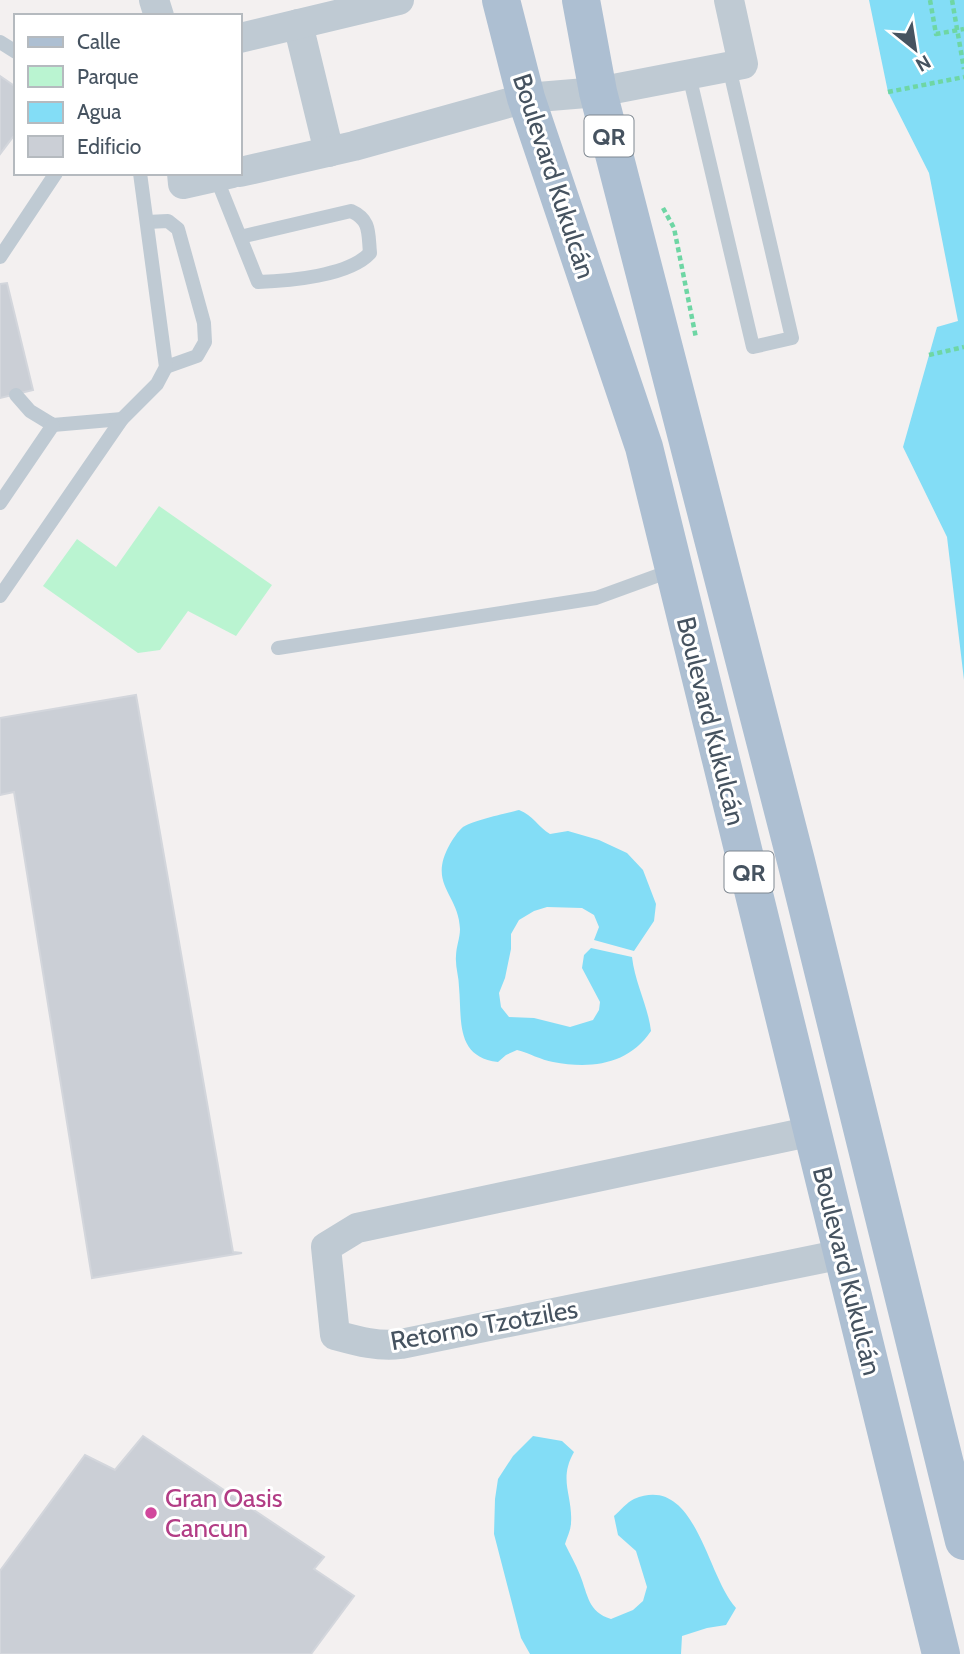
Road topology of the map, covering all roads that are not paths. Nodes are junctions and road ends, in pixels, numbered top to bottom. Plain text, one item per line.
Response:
1 (399, 0) edge
2 (501, 0) edge
3 (581, 0) edge
4 (729, 0) edge
5 (298, 24) junction
6 (242, 38) edge
7 (729, 67) junction
8 (689, 75) junction
9 (598, 92) junction
10 (526, 98) junction
11 (329, 152) junction
12 (242, 171) edge
13 (55, 175) edge
14 (140, 175) edge
15 (182, 175) edge
16 (224, 175) edge
17 (229, 175) edge
18 (147, 222) junction
19 (240, 237) junction
20 (0, 257) edge
21 (166, 367) junction
22 (16, 394) dead end
23 (122, 419) junction
24 (53, 425) junction
25 (0, 503) edge
26 (674, 569) junction
27 (0, 596) edge
28 (278, 648) dead end
29 (813, 1131) junction
30 (843, 1254) junction
31 (964, 1541) edge
32 (941, 1654) edge

1 - 5 street
2 - 10 main road, Boulevard Kukulcán / QR
3 - 9 main road, Boulevard Kukulcán / QR
4 - 7 street
5 - 6 street
5 - 11 street
7 - 8 street
7 - 8 lane
8 - 9 street
9 - 10 street
9 - 31 main road, Boulevard Kukulcán / QR
10 - 11 street
10 - 26 main road, Boulevard Kukulcán / QR
11 - 12 street
13 - 20 lane
14 - 18 lane
15 - 16 street
17 - 19 lane
18 - 21 lane
18 - 21 lane
19 - 19 lane
21 - 23 lane
22 - 24 lane
23 - 24 lane
23 - 27 lane
24 - 25 lane
26 - 28 lane
26 - 29 main road, Boulevard Kukulcán / QR
29 - 30 main road, Boulevard Kukulcán / QR
29 - 30 street, Retorno Tzotziles
30 - 32 main road, Boulevard Kukulcán / QR

